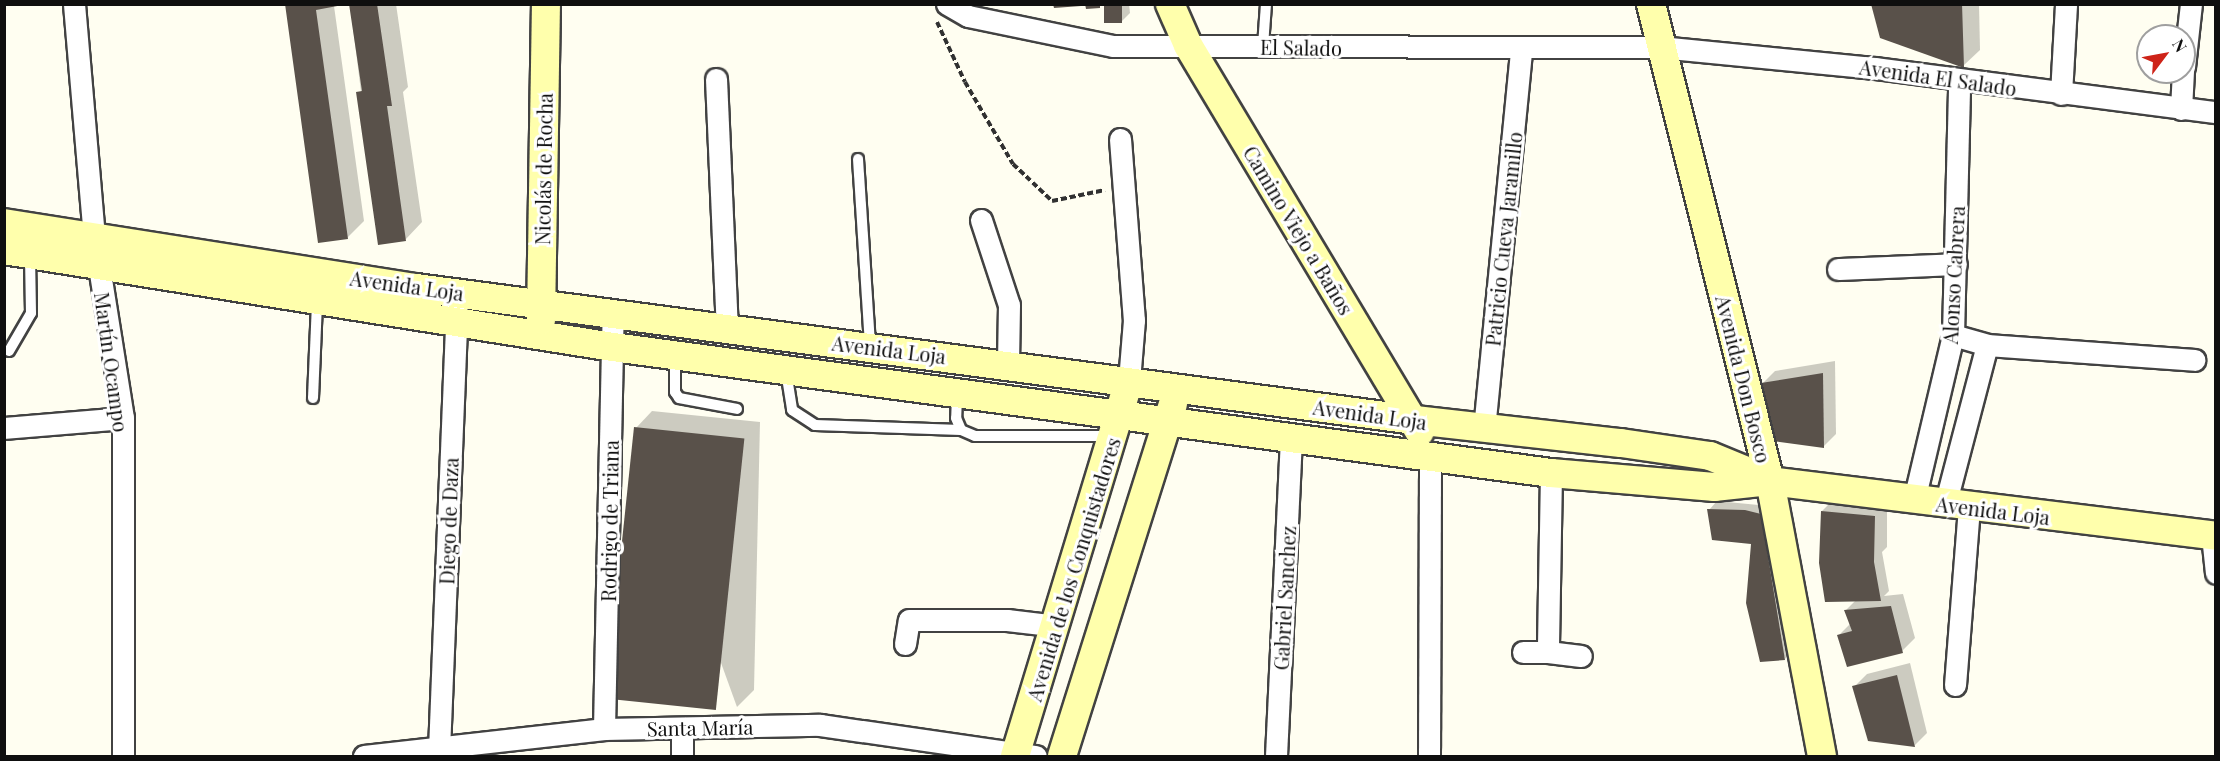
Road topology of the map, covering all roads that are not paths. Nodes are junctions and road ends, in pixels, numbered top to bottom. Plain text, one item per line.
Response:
1 (74, 4) edge
2 (546, 4) edge
3 (1170, 4) edge
4 (1266, 4) edge
5 (1651, 4) edge
6 (2066, 4) edge
7 (2191, 4) edge
8 (938, 8) edge
9 (2189, 24) edge
10 (1188, 45) junction
11 (1263, 46) junction
12 (1660, 47) junction
13 (1521, 49) junction
14 (716, 79) dead end
15 (1959, 81) junction
16 (2182, 84) edge
17 (2061, 94) junction
18 (2181, 109) junction
19 (2216, 112) edge
20 (1120, 139) dead end
21 (858, 159) dead end
22 (981, 220) dead end
23 (4, 223) edge
24 (96, 249) junction
25 (17, 252) edge
26 (1956, 264) junction
27 (1838, 269) dead end
28 (316, 301) junction
29 (540, 302) junction
30 (458, 307) junction
31 (613, 313) junction
32 (727, 329) junction
33 (541, 334) junction
34 (1953, 335) junction
35 (1987, 345) junction
36 (870, 347) junction
37 (613, 348) junction
38 (9, 351) dead end
39 (675, 356) junction
40 (2194, 360) dead end
41 (1008, 364) junction
42 (786, 370) junction
43 (1129, 381) junction
44 (1178, 388) junction
45 (957, 392) junction
46 (313, 398) dead end
47 (737, 409) dead end
48 (123, 418) junction
49 (1168, 420) junction
50 (1414, 420) junction
51 (1116, 424) junction
52 (4, 428) edge
53 (1484, 429) junction
54 (960, 430) junction
55 (1291, 439) junction
56 (1430, 454) junction
57 (1551, 473) junction
58 (1770, 481) junction
59 (1914, 500) junction
60 (1957, 506) junction
61 (2214, 535) edge
62 (2216, 573) edge
63 (1058, 627) junction
64 (905, 644) dead end
65 (1523, 652) dead end
66 (1548, 652) junction
67 (1581, 656) dead end
68 (1955, 685) dead end
69 (682, 728) junction
70 (604, 729) junction
71 (438, 750) junction
72 (957, 750) edge
73 (123, 756) edge
74 (364, 756) edge
75 (682, 756) edge
76 (1022, 756) edge
77 (1062, 756) edge
78 (1276, 756) edge
79 (1429, 756) edge
80 (1822, 756) edge

1 - 24 street, Martín Ocampo
2 - 29 main road, Nicolás de Rocha
3 - 10 main road, Camino Viejo a Baños
4 - 11 lane
5 - 12 main road, Avenida Don Bosco
6 - 17 street
7 - 9 street
8 - 10 street, El Salado
10 - 11 street, El Salado
10 - 50 main road, Camino Viejo a Baños
11 - 13 street, El Salado
12 - 13 street, El Salado
12 - 15 street, Avenida El Salado
12 - 58 main road, Avenida Don Bosco
13 - 53 street, Patricio Cueva Jaramillo
14 - 32 street
15 - 17 street, Avenida El Salado
15 - 26 street, Alonso Cabrera
16 - 18 street
17 - 18 street, Avenida El Salado
18 - 19 street, Avenida El Salado
20 - 43 street
21 - 36 lane
22 - 41 street
23 - 24 main road, Avenida Loja
24 - 25 main road, Avenida Loja
24 - 28 main road, Avenida Loja
24 - 30 main road, Avenida Loja
24 - 48 street, Martín Ocampo
25 - 38 lane
26 - 27 street
26 - 34 street, Alonso Cabrera
28 - 30 main road, Avenida Loja
28 - 46 lane
29 - 30 main road, Avenida Loja
29 - 31 main road, Avenida Loja
29 - 33 main road, Nicolás de Rocha
30 - 33 main road, Avenida Loja
30 - 71 street, Diego de Daza
31 - 32 main road, Avenida Loja
31 - 37 street, Rodrigo de Triana
32 - 36 main road, Avenida Loja
33 - 37 main road, Avenida Loja
34 - 35 street
34 - 59 street, Alonso Cabrera
35 - 40 street
35 - 60 street, Alonso Cabrera
36 - 41 main road, Avenida Loja
37 - 39 main road, Avenida Loja
37 - 70 street, Rodrigo de Triana
39 - 42 main road, Avenida Loja
39 - 47 lane
41 - 43 main road, Avenida Loja
42 - 45 main road, Avenida Loja
42 - 54 lane
43 - 44 main road, Avenida Loja
43 - 51 main road, Avenida de los Conquistadores
44 - 49 main road
44 - 50 main road, Avenida Loja
45 - 51 main road, Avenida Loja
45 - 54 lane
48 - 52 street
48 - 73 street, Martín Ocampo
49 - 51 main road, Avenida Loja
49 - 55 main road, Avenida Loja
49 - 77 main road
50 - 53 main road, Avenida Loja
50 - 56 main road, Camino Viejo a Baños
51 - 54 lane
51 - 63 main road, Avenida de los Conquistadores
53 - 58 main road, Avenida Loja
55 - 56 main road, Avenida Loja
55 - 78 street, Gabriel Sanchez
56 - 57 main road, Avenida Loja
56 - 79 street
57 - 58 main road, Avenida Loja
57 - 66 street
58 - 59 main road, Avenida Loja
58 - 80 main road, Avenida Don Bosco
59 - 60 main road, Avenida Loja
60 - 61 main road, Avenida Loja
60 - 68 street, Alonso Cabrera
61 - 62 street
63 - 64 street
63 - 76 main road, Avenida de los Conquistadores
65 - 66 street
66 - 67 street
69 - 70 street, Santa María
69 - 72 street, Santa María
69 - 75 street
70 - 71 street, Santa María
71 - 74 street, Santa María
72 - 76 street, Santa María

